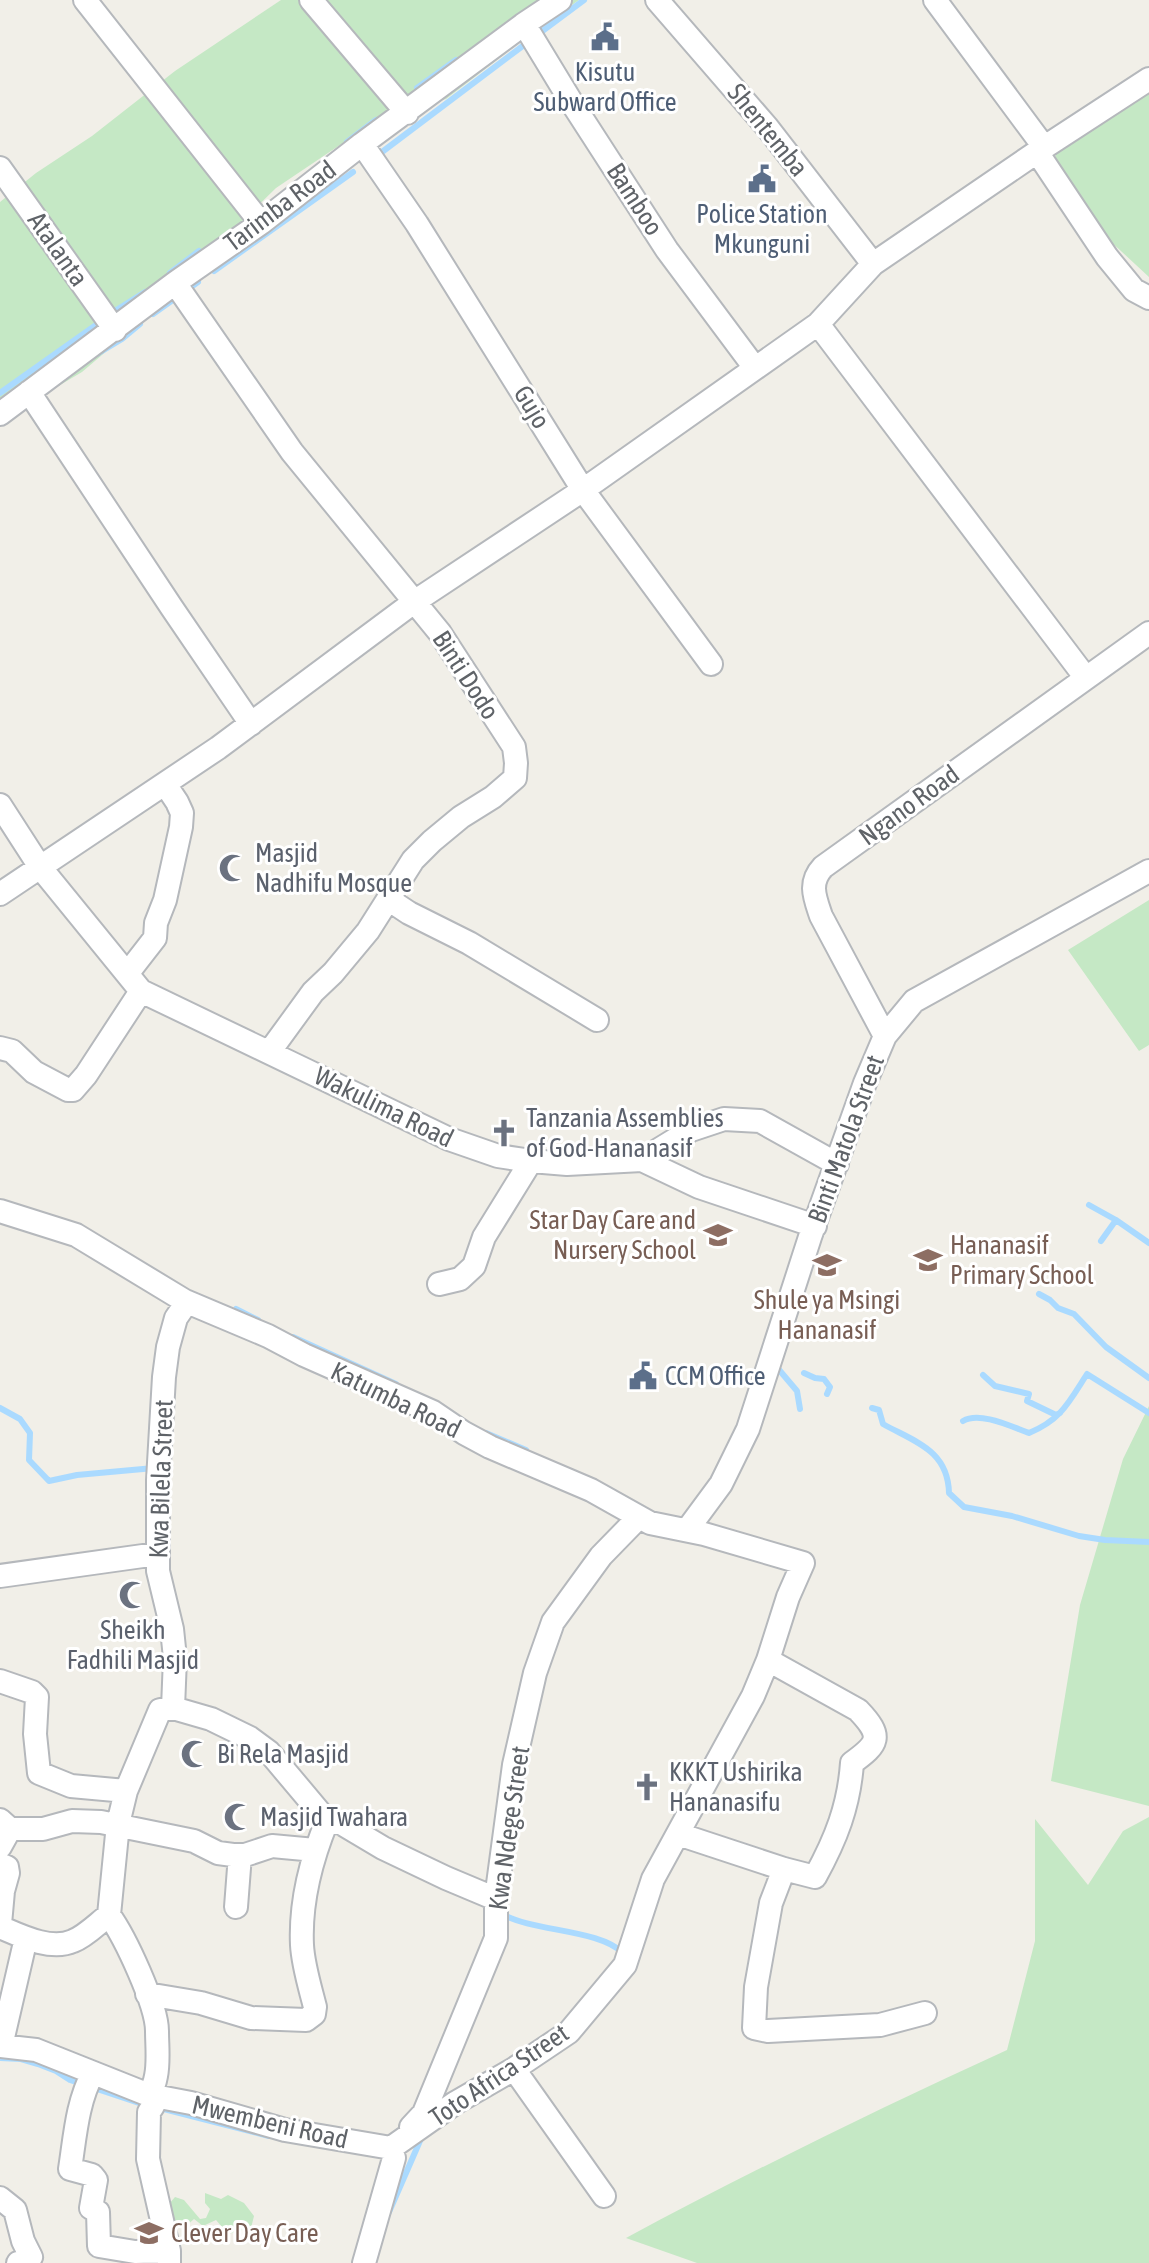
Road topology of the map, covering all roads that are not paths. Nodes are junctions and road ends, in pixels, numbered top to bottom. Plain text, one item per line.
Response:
1 (85, 0) edge
2 (311, 0) edge
3 (560, 0) edge
4 (657, 0) edge
5 (935, 0) edge
6 (524, 24) junction
7 (1149, 79) edge
8 (407, 113) junction
9 (362, 144) junction
10 (1041, 149) junction
11 (0, 168) edge
12 (261, 223) junction
13 (873, 264) junction
14 (175, 283) junction
15 (1149, 298) edge
16 (818, 324) junction
17 (115, 330) junction
18 (755, 368) junction
19 (29, 392) junction
20 (0, 414) edge
21 (583, 490) junction
22 (414, 602) junction
23 (1149, 633) edge
24 (711, 664) dead end
25 (1086, 678) junction
26 (251, 724) junction
27 (165, 784) junction
28 (0, 805) edge
29 (40, 867) junction
30 (1149, 871) edge
31 (0, 894) edge
32 (388, 899) junction
33 (134, 982) junction
34 (597, 1020) dead end
35 (885, 1036) junction
36 (0, 1048) edge
37 (270, 1051) junction
38 (642, 1160) junction
39 (531, 1161) junction
40 (837, 1164) junction
41 (0, 1211) edge
42 (815, 1226) junction
43 (439, 1284) dead end
44 (187, 1302) junction
45 (639, 1517) junction
46 (687, 1530) junction
47 (157, 1554) junction
48 (803, 1563) joint
49 (0, 1576) edge
50 (768, 1660) junction
51 (0, 1681) edge
52 (173, 1708) junction
53 (126, 1791) junction
54 (327, 1821) junction
55 (118, 1824) junction
56 (3, 1832) edge
57 (678, 1834) junction
58 (315, 1850) junction
59 (240, 1855) junction
60 (0, 1864) edge
61 (784, 1869) junction
62 (496, 1899) junction
63 (236, 1907) dead end
64 (109, 1915) junction
65 (0, 1925) edge
66 (26, 1938) junction
67 (147, 1994) junction
68 (925, 2013) dead end
69 (0, 2046) edge
70 (514, 2069) junction
71 (93, 2073) junction
72 (149, 2095) junction
73 (391, 2148) junction
74 (604, 2196) dead end
75 (0, 2198) edge
76 (169, 2257) edge
77 (18, 2263) edge
78 (364, 2263) edge

1 - 12 street
2 - 8 street
3 - 6 street, Tarimba Road
4 - 13 street, Shentemba
5 - 10 street
6 - 8 street, Tarimba Road
6 - 18 street, Bamboo
7 - 10 street
8 - 9 street, Tarimba Road
9 - 12 street, Tarimba Road
9 - 21 street, Gujo
10 - 13 street
10 - 15 street
11 - 17 street, Atalanta
12 - 14 street, Tarimba Road
13 - 16 street
14 - 17 street, Tarimba Road
14 - 22 street, Binti Dodo
16 - 18 street
16 - 25 street
17 - 19 street, Tarimba Road
18 - 21 street
19 - 20 street, Tarimba Road
19 - 26 street
21 - 22 street
21 - 24 street, Gujo
22 - 26 street
22 - 32 street, Binti Dodo
23 - 25 street, Ngano Road
25 - 35 street, Ngano Road
26 - 27 street
27 - 29 street
27 - 33 street
28 - 29 street
29 - 31 street
29 - 33 street
30 - 35 street, Binti Matola Street
32 - 34 street
32 - 37 street, Binti Dodo
33 - 36 street
33 - 37 street, Wakulima Road
35 - 40 street, Binti Matola Street
37 - 39 street, Wakulima Road
38 - 39 street, Wakulima Road
38 - 40 street, Wakulima Road
38 - 42 street, Wakulima Road
39 - 43 street
40 - 42 street, Binti Matola Street
41 - 44 street, Katumba Road
42 - 46 street, Binti Matola Street
44 - 45 street, Katumba Road
44 - 47 street, Kwa Bilela Street
45 - 46 street, Katumba Road
45 - 62 street, Kwa Ndege Street
46 - 48 street, Katumba Road
47 - 49 street
47 - 52 street, Kwa Bilela Street
48 - 50 street, Toto Africa Street
50 - 57 street, Toto Africa Street
50 - 61 street
51 - 53 street
52 - 53 street
52 - 54 street
53 - 55 street
54 - 58 street
54 - 62 street
55 - 56 street
55 - 59 street
55 - 64 street
57 - 61 street
57 - 70 street, Toto Africa Street
58 - 59 street
58 - 67 street
59 - 63 street
60 - 65 street
61 - 68 street
62 - 73 street, Kwa Ndege Street
64 - 66 street
64 - 67 street
65 - 66 street
66 - 69 street
67 - 72 street
69 - 71 street, Mwembeni Road
70 - 73 street, Toto Africa Street
70 - 74 street
71 - 72 street, Mwembeni Road
71 - 76 street
72 - 73 street, Mwembeni Road
72 - 76 street
73 - 78 street
75 - 77 street

